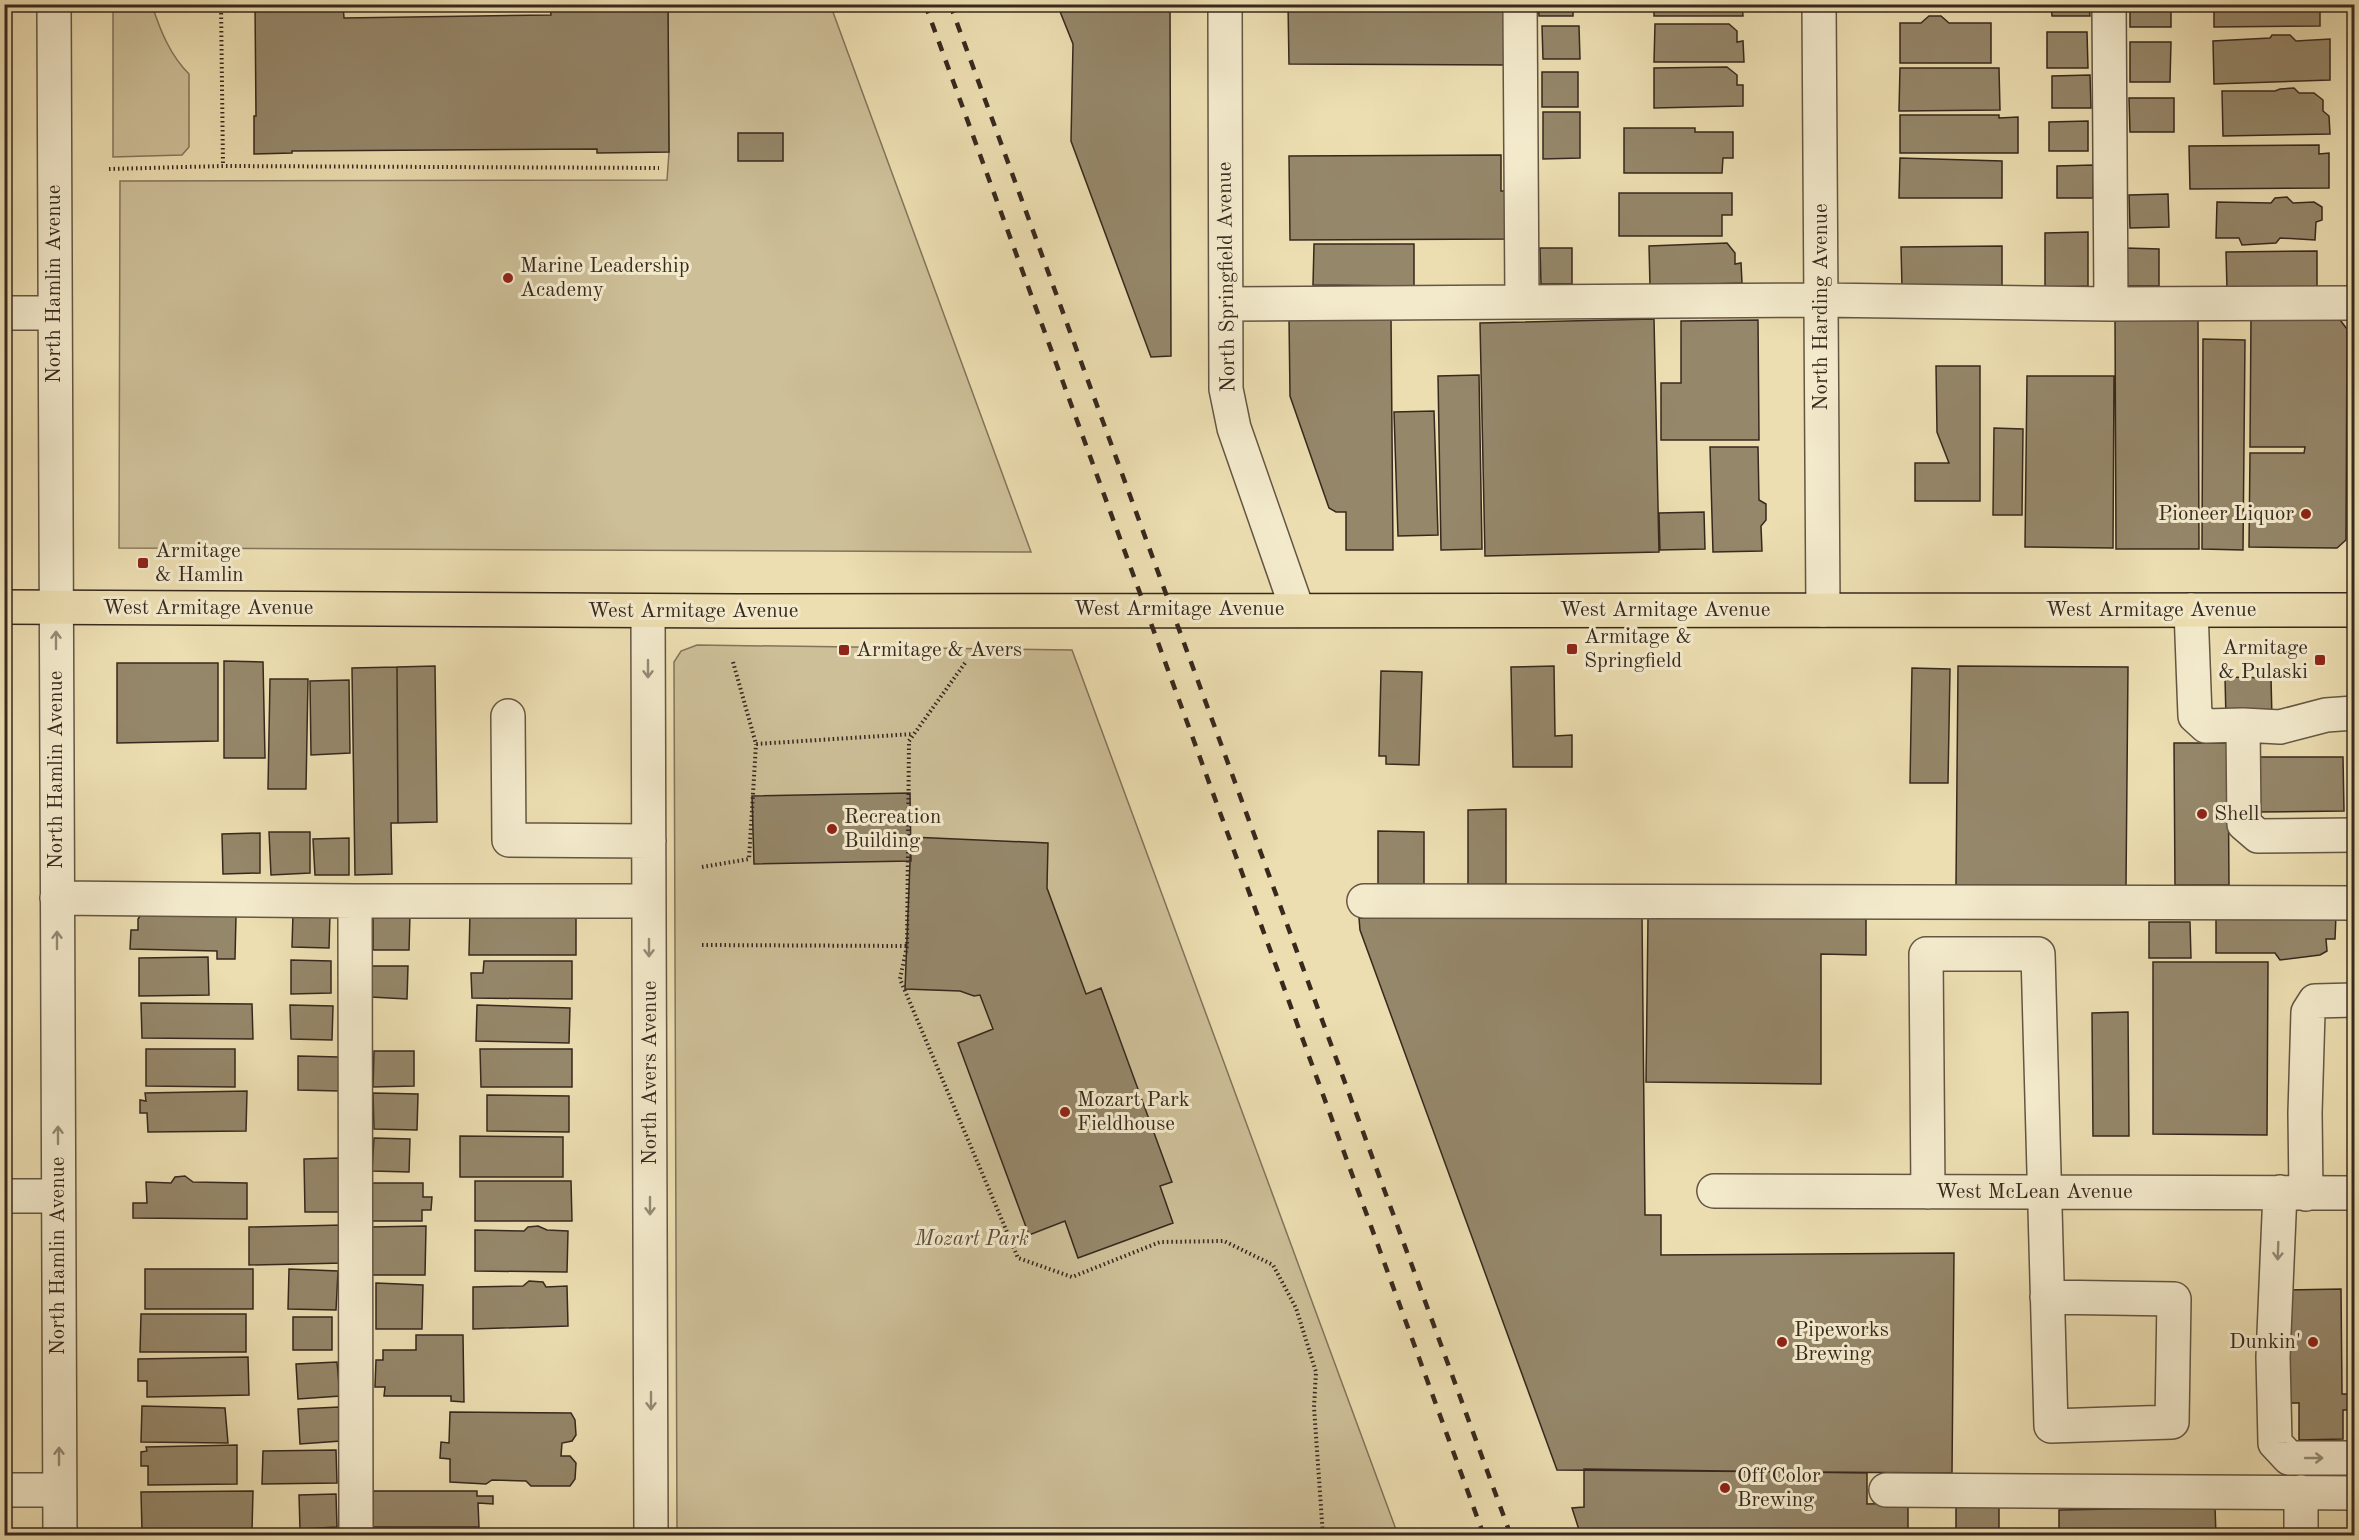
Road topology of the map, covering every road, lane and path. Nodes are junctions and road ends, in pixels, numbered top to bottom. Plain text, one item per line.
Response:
1 (54, 4) edge
2 (221, 4) edge
3 (1225, 4) edge
4 (1520, 4) edge
5 (1819, 4) edge
6 (2109, 4) edge
7 (223, 166) junction
8 (659, 168) dead end
9 (109, 169) dead end
10 (1821, 300) junction
11 (1522, 302) junction
12 (2355, 303) edge
13 (1226, 304) junction
14 (2111, 304) junction
15 (4, 313) edge
16 (54, 313) junction
17 (4, 607) edge
18 (56, 608) junction
19 (1297, 609) junction
20 (1823, 610) junction
21 (2192, 610) junction
22 (2355, 610) edge
23 (648, 611) junction
24 (733, 662) dead end
25 (965, 663) dead end
26 (2355, 713) edge
27 (508, 716) dead end
28 (2243, 725) junction
29 (913, 734) junction
30 (756, 744) junction
31 (2355, 835) edge
32 (649, 841) junction
33 (702, 867) dead end
34 (57, 898) junction
35 (355, 901) junction
36 (649, 901) junction
37 (1364, 902) dead end
38 (2355, 903) edge
39 (702, 945) dead end
40 (907, 945) junction
41 (2355, 1000) edge
42 (1714, 1191) dead end
43 (1928, 1192) junction
44 (2044, 1192) junction
45 (2293, 1193) junction
46 (2355, 1193) edge
47 (4, 1196) edge
48 (58, 1196) junction
49 (2048, 1297) junction
50 (2355, 1458) edge
51 (4, 1490) edge
52 (59, 1490) junction
53 (1886, 1490) dead end
54 (2301, 1492) junction
55 (2355, 1492) edge
56 (60, 1536) edge
57 (356, 1536) edge
58 (651, 1536) edge
59 (1323, 1536) edge
60 (2301, 1536) edge

1 - 16 street, North Hamlin Avenue
2 - 7 path
3 - 13 street, North Springfield Avenue
4 - 11 street
5 - 10 street, North Harding Avenue
6 - 14 street
7 - 8 path
7 - 9 path
10 - 11 street
10 - 14 street
10 - 20 street, North Harding Avenue
11 - 13 street
12 - 14 street
13 - 19 street, North Springfield Avenue
15 - 16 street
16 - 18 street, North Hamlin Avenue
17 - 18 main road, West Armitage Avenue
18 - 23 main road, West Armitage Avenue
34 -> 18 street, North Hamlin Avenue
19 - 20 main road, West Armitage Avenue
19 - 23 main road, West Armitage Avenue
20 - 21 main road, West Armitage Avenue
21 - 22 main road, West Armitage Avenue
21 - 28 street
23 -> 32 street, North Avers Avenue
24 - 30 path
25 - 29 path
26 - 28 street
27 - 32 street
28 - 31 street
29 - 30 path
29 - 40 path
30 - 33 path
32 - 36 street, North Avers Avenue
34 - 35 street
48 -> 34 street, North Hamlin Avenue
35 - 36 street
35 - 57 street
36 -> 58 street, North Avers Avenue
37 - 38 street
39 - 40 path
40 - 59 path
41 - 45 street
42 - 43 street, West McLean Avenue
43 - 44 street, West McLean Avenue
43 - 44 street
44 - 45 street, West McLean Avenue
44 - 49 street
45 - 46 street, West McLean Avenue
45 -> 50 street
47 - 48 street
52 -> 48 street, North Hamlin Avenue
49 - 49 street
51 - 52 street
52 - 56 street, North Hamlin Avenue
53 - 54 street
54 - 55 street
54 - 60 street

